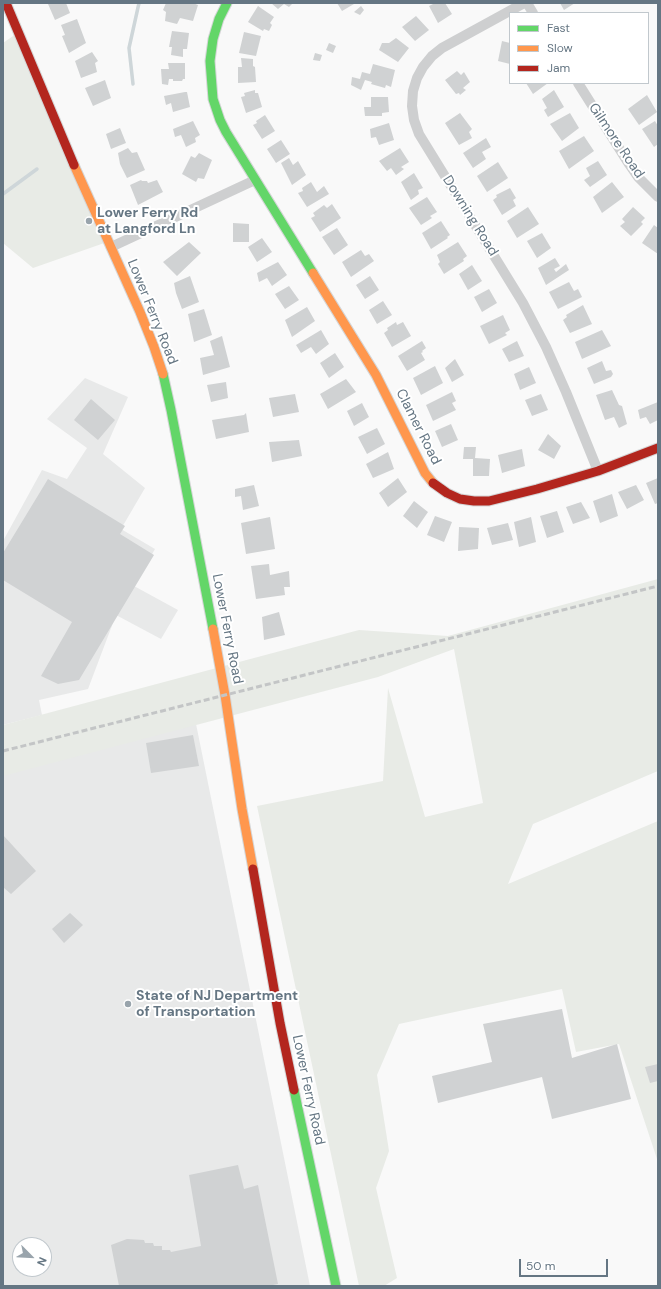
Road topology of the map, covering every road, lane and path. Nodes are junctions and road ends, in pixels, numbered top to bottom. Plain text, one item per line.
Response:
1 (6, 3) edge
2 (227, 3) edge
3 (524, 3) edge
4 (527, 3) edge
5 (532, 12) edge
6 (579, 84) edge
7 (255, 180) junction
8 (658, 197) edge
9 (111, 247) junction
10 (658, 448) edge
11 (598, 471) junction
12 (336, 1286) edge

1 - 9 street, Lower Ferry Road
2 - 7 street, Clamer Road
3 - 11 street, Downing Road
4 - 5 street
6 - 8 street, Gilmore Road
7 - 9 street
7 - 11 street, Clamer Road
9 - 12 street, Lower Ferry Road
10 - 11 street, Clamer Road

